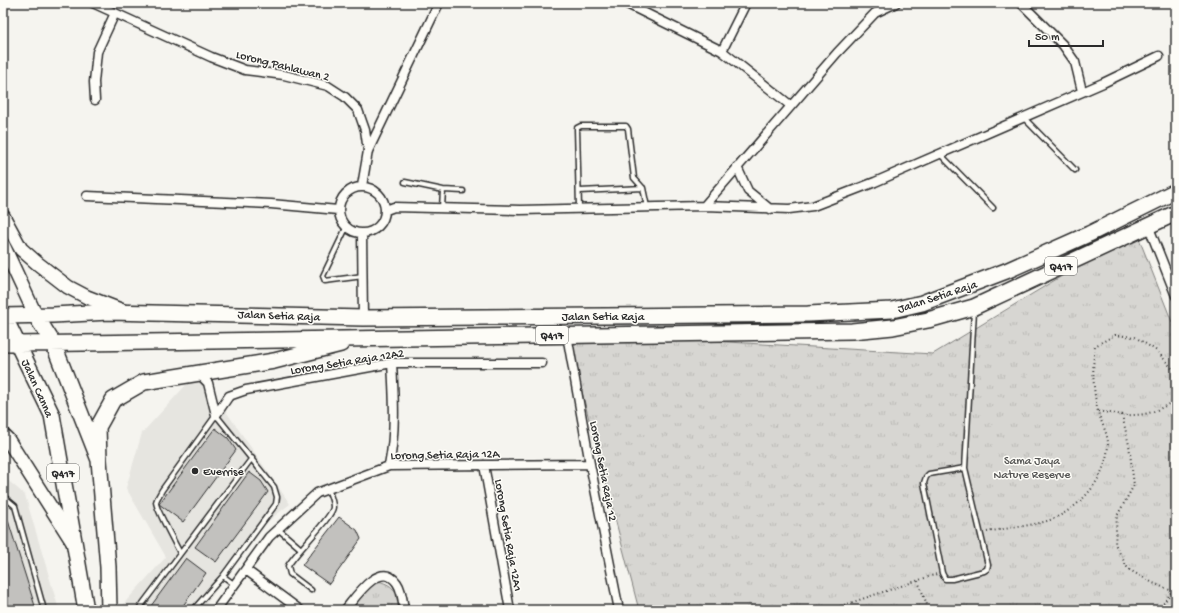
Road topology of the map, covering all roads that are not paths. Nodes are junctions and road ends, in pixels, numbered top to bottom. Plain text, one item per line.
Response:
1 (93, 3) edge
2 (439, 3) edge
3 (624, 3) edge
4 (746, 3) edge
5 (896, 3) edge
6 (1023, 4) edge
7 (638, 6) edge
8 (115, 13) junction
9 (722, 51) junction
10 (1159, 56) dead end
11 (1082, 91) junction
12 (95, 100) dead end
13 (790, 105) junction
14 (1022, 117) junction
15 (368, 151) junction
16 (939, 154) junction
17 (737, 167) junction
18 (1075, 170) dead end
19 (405, 182) dead end
20 (362, 186) junction
21 (643, 188) junction
22 (443, 190) junction
23 (463, 191) dead end
24 (580, 191) junction
25 (1176, 191) edge
26 (87, 196) dead end
27 (704, 206) junction
28 (647, 207) junction
29 (442, 208) junction
30 (579, 208) junction
31 (993, 208) dead end
32 (770, 209) junction
33 (338, 210) junction
34 (386, 210) junction
35 (1176, 213) edge
36 (3, 216) edge
37 (1148, 225) junction
38 (346, 228) junction
39 (362, 233) junction
40 (1089, 234) junction
41 (3, 245) edge
42 (363, 276) junction
43 (1176, 296) edge
44 (922, 303) junction
45 (974, 307) junction
46 (127, 312) junction
47 (3, 314) edge
48 (36, 316) junction
49 (364, 318) junction
50 (567, 335) junction
51 (365, 338) junction
52 (53, 343) junction
53 (10, 344) edge
54 (392, 363) junction
55 (542, 363) dead end
56 (198, 373) junction
57 (216, 415) junction
58 (3, 435) edge
59 (252, 458) junction
60 (99, 460) junction
61 (590, 464) junction
62 (484, 465) junction
63 (389, 466) junction
64 (965, 468) junction
65 (328, 489) junction
66 (3, 496) edge
67 (10, 502) junction
68 (3, 504) edge
69 (277, 529) junction
70 (300, 548) junction
71 (77, 549) junction
72 (180, 553) junction
73 (246, 570) junction
74 (223, 576) junction
75 (234, 585) junction
76 (311, 590) dead end
77 (44, 610) edge
78 (86, 610) edge
79 (109, 610) edge
80 (138, 610) edge
81 (193, 610) edge
82 (216, 610) edge
83 (300, 610) edge
84 (345, 610) edge
85 (404, 610) edge
86 (510, 610) edge
87 (619, 610) edge

1 - 8 street, Lorong Pahlawan 2
2 - 15 street
3 - 7 street
4 - 9 street
5 - 13 street
6 - 11 street
7 - 9 street
8 - 12 street
8 - 15 street, Lorong Pahlawan 2
9 - 13 street
10 - 11 street
11 - 14 street
13 - 17 street
14 - 16 street
14 - 18 lane
15 - 20 street
16 - 31 lane
16 - 32 street
17 - 27 street
17 - 32 street
19 - 22 lane
20 - 33 street
20 - 34 street
21 - 24 lane
21 - 24 lane
21 - 28 lane
22 - 23 lane
22 - 29 lane
24 - 30 lane
25 - 40 highway, Jalan Setia Raja / Q417
26 - 33 street
27 - 28 street
27 - 32 street
28 - 30 street
29 - 30 street
29 - 34 street
33 - 38 street
34 - 39 street
35 - 37 highway, Jalan Setia Raja / Q417
36 - 46 main road
37 - 40 highway
37 - 43 street
37 - 45 highway, Jalan Setia Raja / Q417
38 - 39 street
38 - 42 lane
39 - 42 street
40 - 44 highway, Jalan Setia Raja / Q417
41 - 48 main road
42 - 49 street
44 - 45 highway
44 - 49 highway, Jalan Setia Raja / Q417
45 - 50 highway, Jalan Setia Raja / Q417
45 - 64 lane
46 - 48 highway, Jalan Setia Raja / Q417
46 - 49 highway, Jalan Setia Raja / Q417
47 - 48 highway, Q417
47 - 53 highway, Jalan Canna / Q417
48 - 52 highway
50 - 51 highway, Jalan Setia Raja / Q417
50 - 61 street, Lorong Setia Raja 12
51 - 52 highway, Jalan Setia Raja / Q417
51 - 56 highway
52 - 53 highway, Q417
52 - 60 highway
53 - 71 highway, Jalan Canna / Q417
54 - 55 street, Lorong Setia Raja 12A2
54 - 57 street, Lorong Setia Raja 12A2
54 - 63 street
56 - 57 street
56 - 60 highway
57 - 59 lane
57 - 72 lane
58 - 71 main road
59 - 72 lane
59 - 74 lane
60 - 79 highway
61 - 62 street, Lorong Setia Raja 12A
61 - 87 street, Lorong Setia Raja 12
62 - 63 street, Lorong Setia Raja 12A
62 - 86 street, Lorong Setia Raja 12A1
63 - 65 street, Lorong Setia Raja 12A
64 - 64 lane
65 - 69 street, Lorong Setia Raja 12A
65 - 70 lane
66 - 67 lane
67 - 68 lane
67 - 77 lane
69 - 70 lane
69 - 73 street, Lorong Setia Raja 12A
70 - 76 lane
71 - 78 highway, Jalan Canna / Q417
72 - 80 lane
73 - 75 street, Lorong Setia Raja 12A
73 - 83 street
74 - 75 lane
74 - 81 lane
75 - 82 street, Lorong Setia Raja 12A
84 - 85 street

